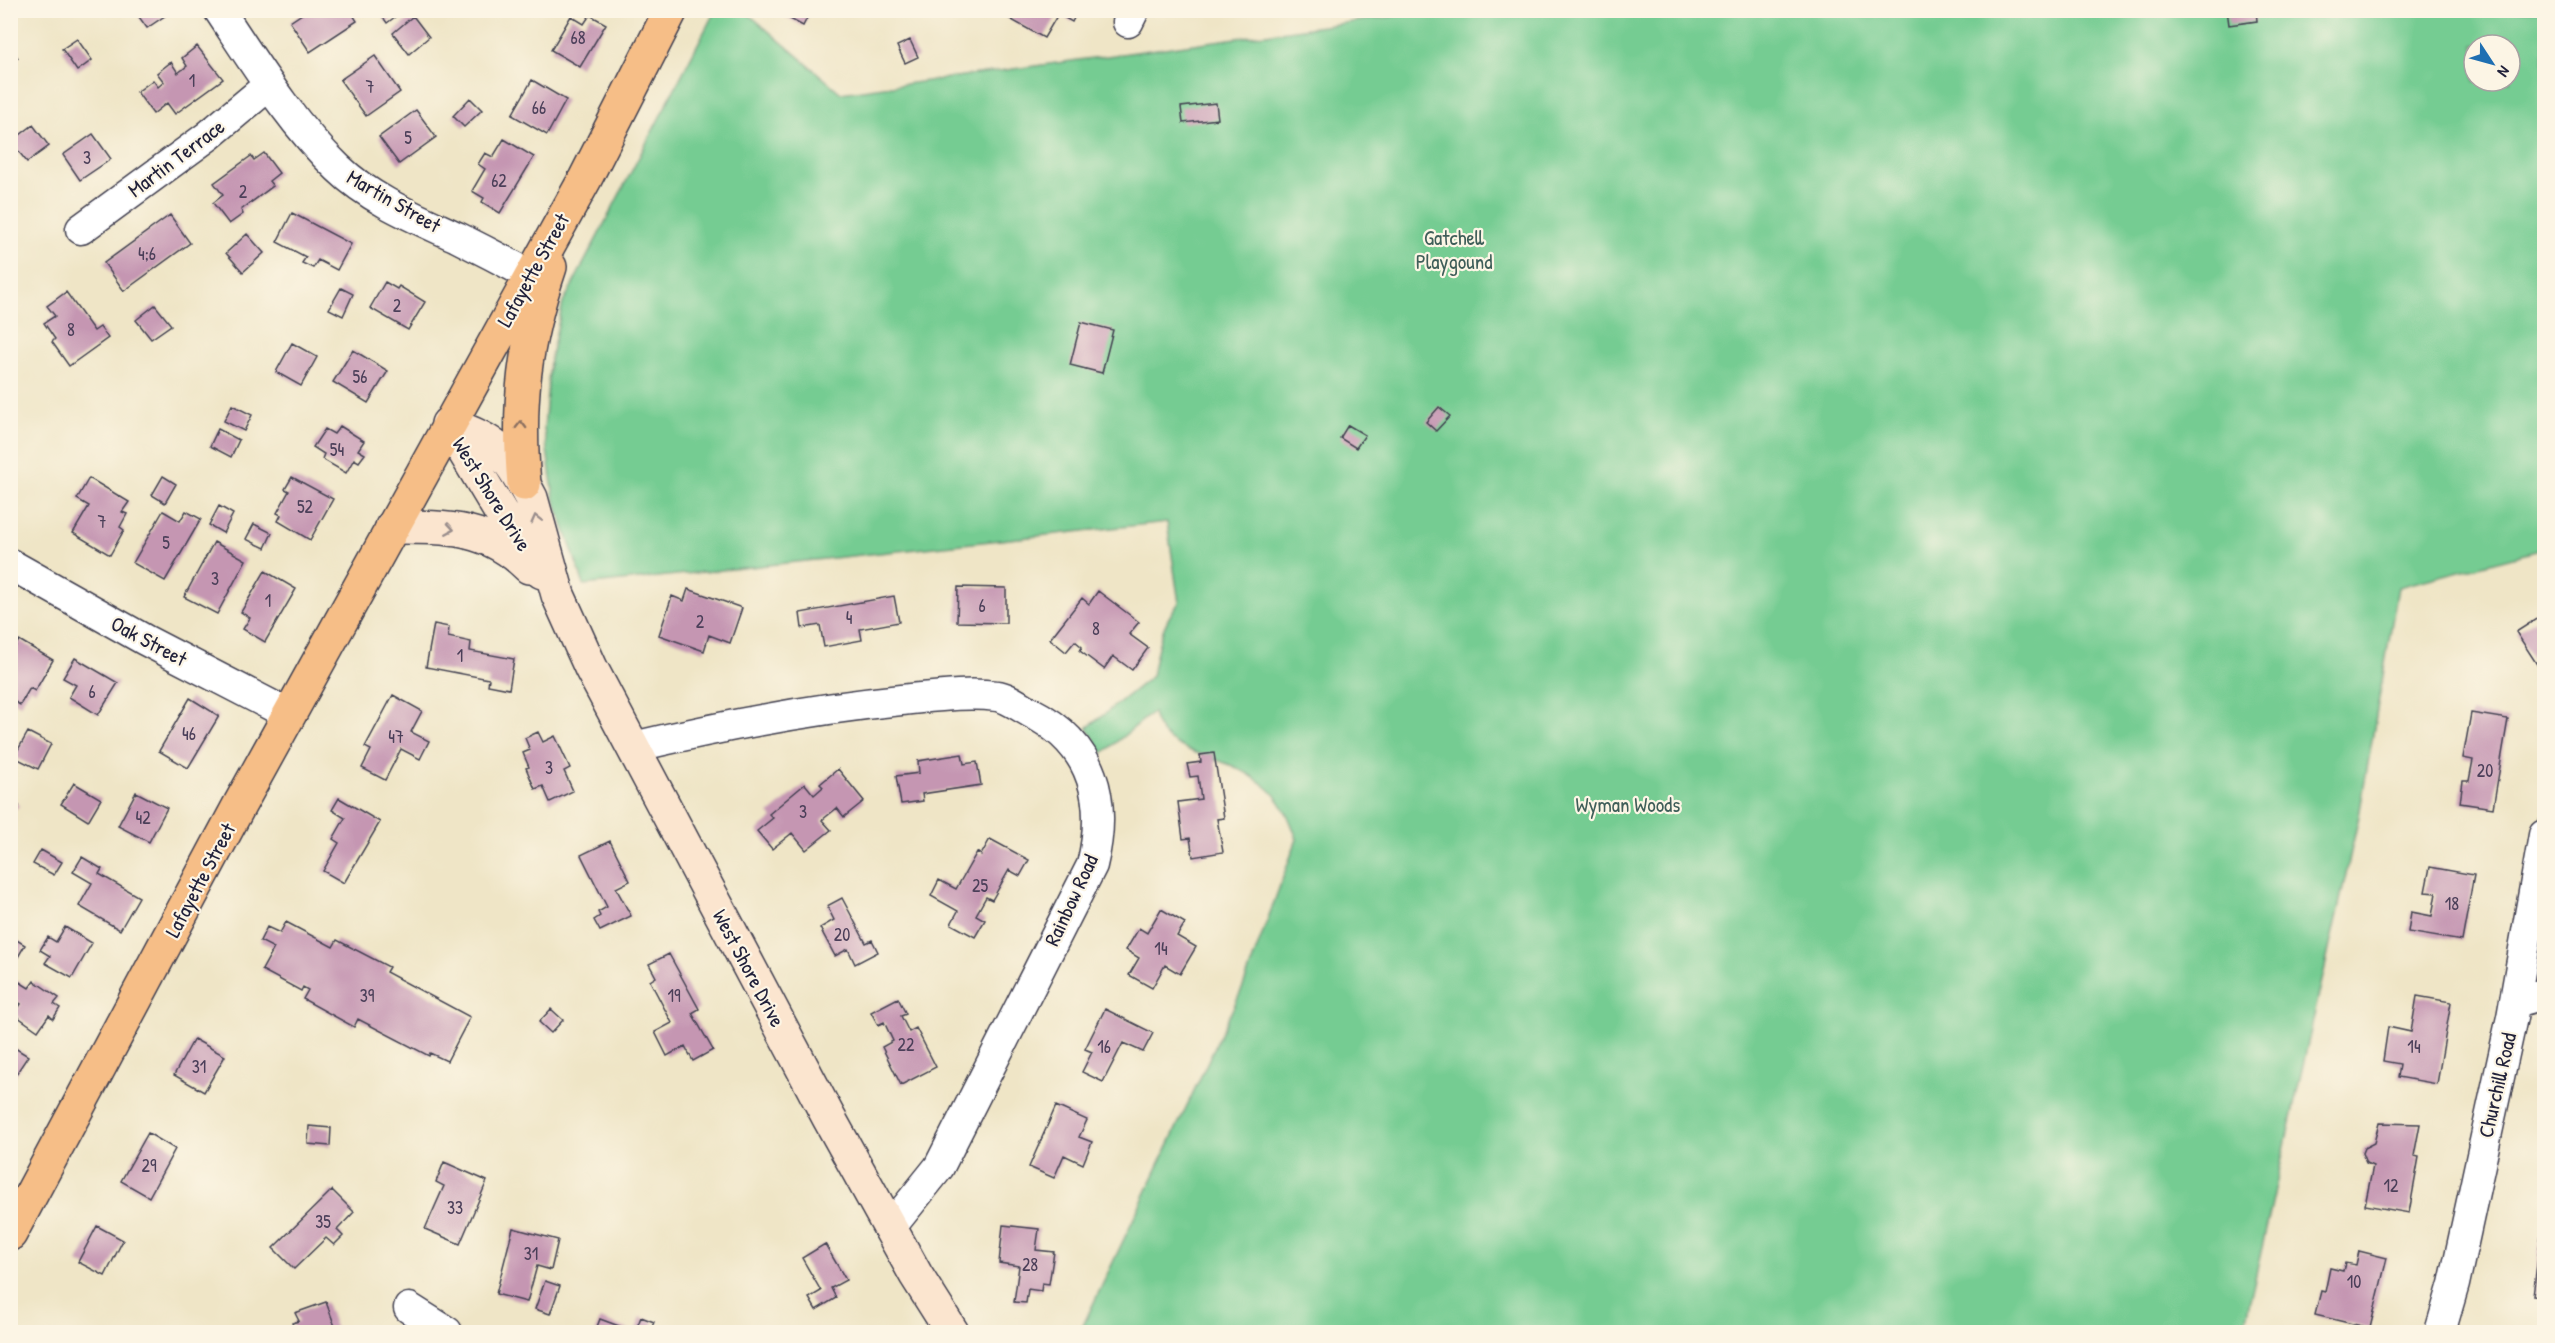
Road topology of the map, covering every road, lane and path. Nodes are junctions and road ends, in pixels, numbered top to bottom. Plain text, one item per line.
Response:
1 (219, 10) edge
2 (671, 10) edge
3 (269, 85) junction
4 (571, 202) junction
5 (81, 229) dead end
6 (530, 275) junction
7 (448, 423) junction
8 (524, 484) junction
9 (392, 527) junction
10 (10, 564) edge
11 (558, 596) junction
12 (290, 715) junction
13 (633, 747) junction
14 (2544, 835) edge
15 (2544, 994) edge
16 (2515, 1002) junction
17 (14, 1220) edge
18 (890, 1228) junction
19 (409, 1308) dead end
20 (447, 1332) edge
21 (952, 1332) edge
22 (2440, 1332) edge

1 - 3 street, Martin Street
2 - 4 main road, Lafayette Street
3 - 5 street, Martin Terrace
3 - 6 street, Martin Street
4 - 6 main road, Lafayette Street
8 -> 4 main road
6 - 7 main road, Lafayette Street
7 - 8 main road, West Shore Drive
7 - 9 main road, Lafayette Street
7 - 11 main road, West Shore Drive
11 -> 8 main road, West Shore Drive
9 -> 11 main road
9 - 12 main road, Lafayette Street
10 - 12 street, Oak Street
11 - 13 main road, West Shore Drive
12 - 17 main road, Lafayette Street
13 - 18 main road, West Shore Drive
13 - 18 street, Rainbow Road
14 - 16 street, Churchill Road
15 - 16 street
16 - 22 street, Churchill Road
18 - 21 main road, West Shore Drive
19 - 20 street

